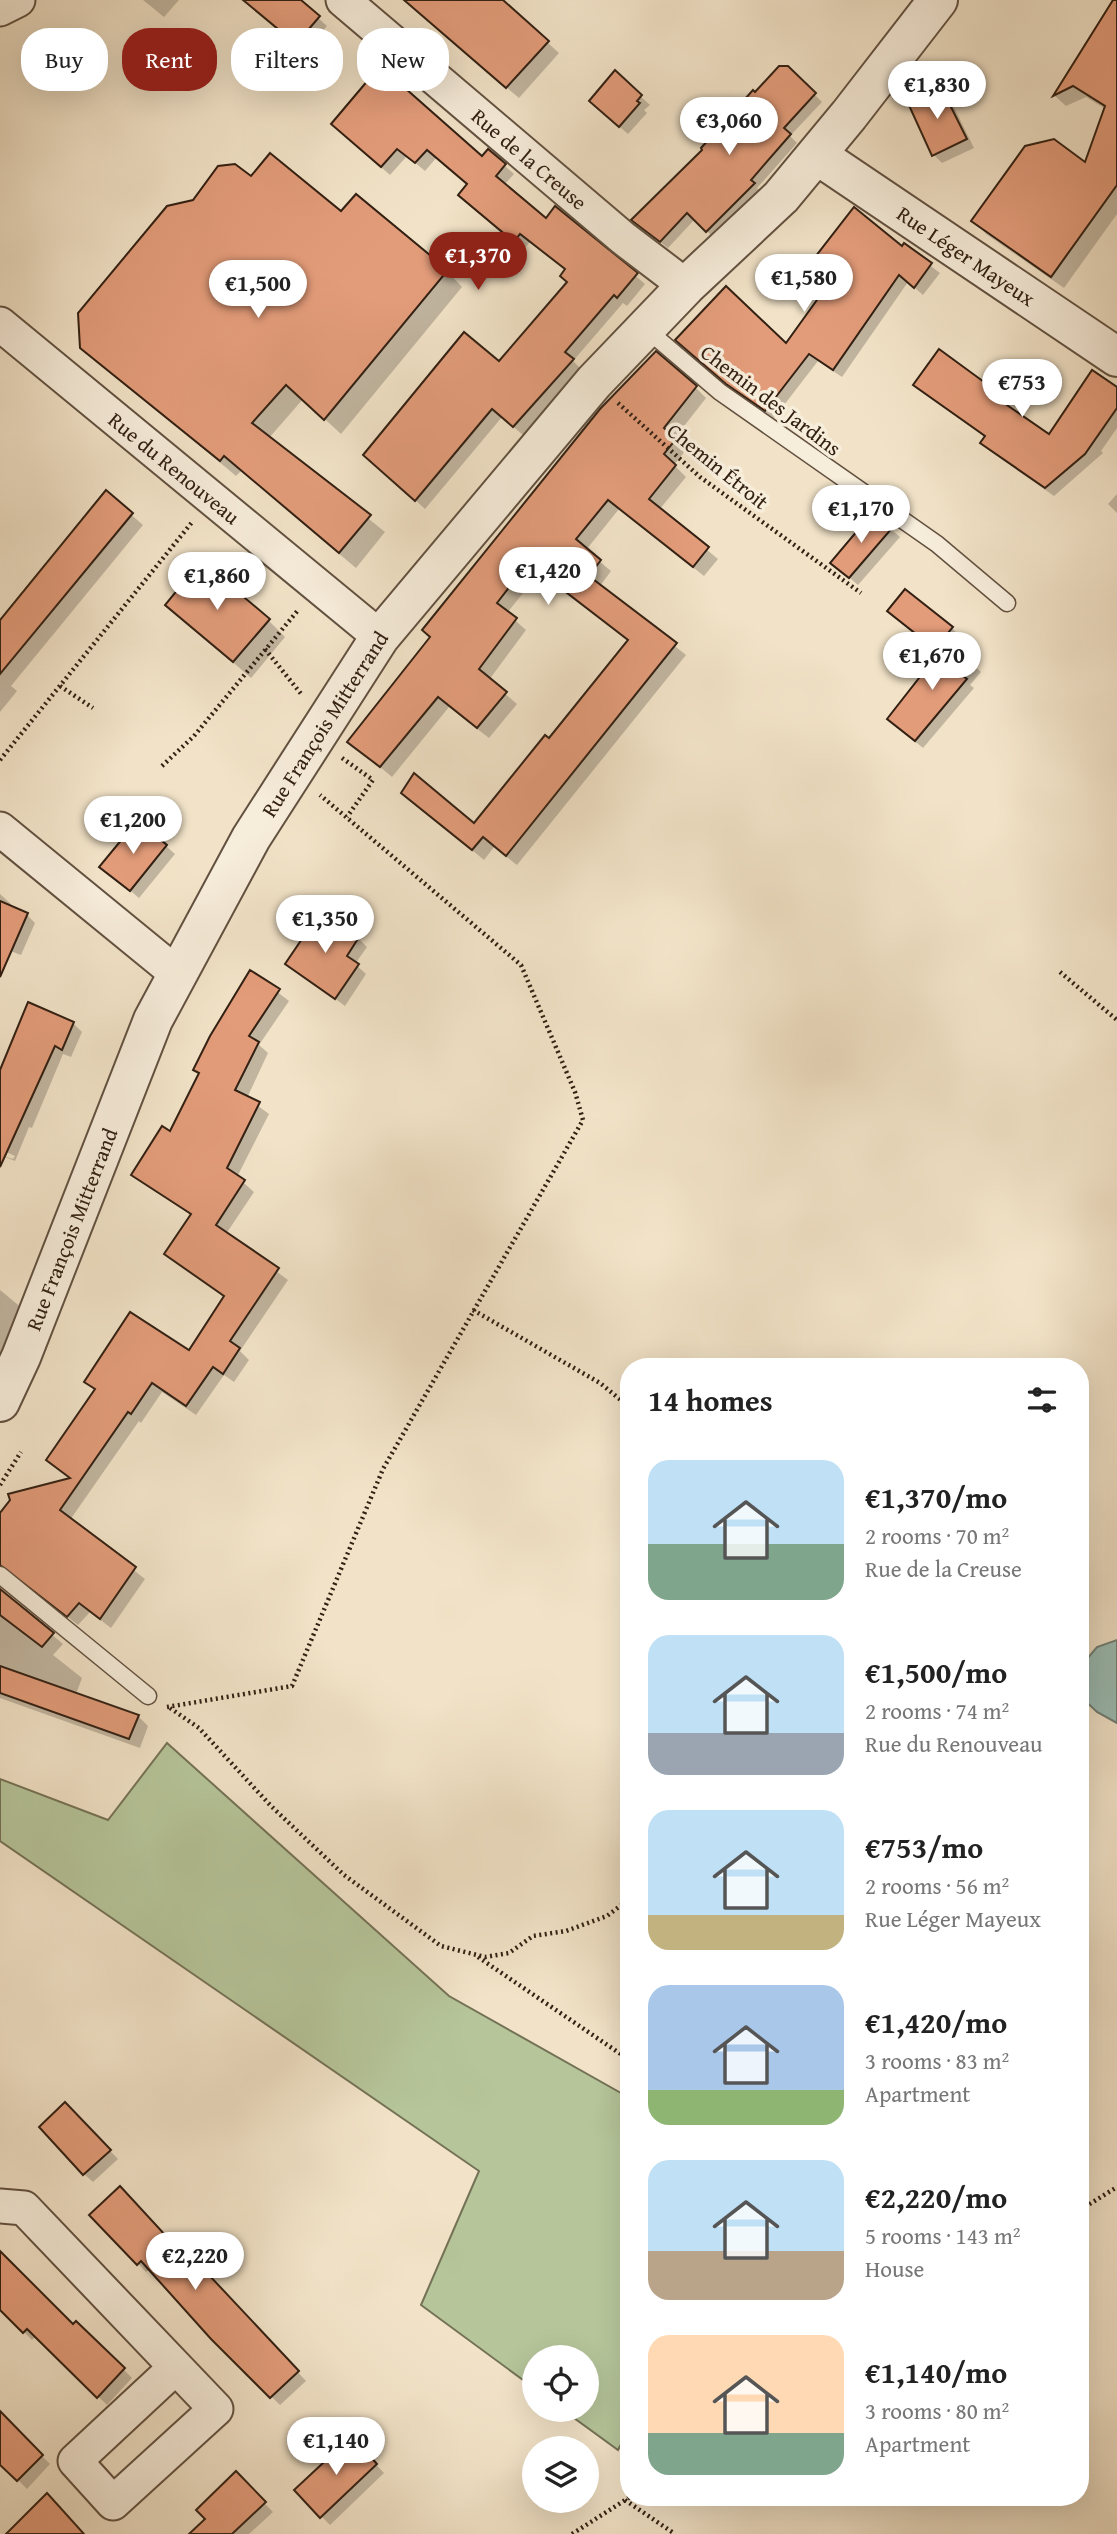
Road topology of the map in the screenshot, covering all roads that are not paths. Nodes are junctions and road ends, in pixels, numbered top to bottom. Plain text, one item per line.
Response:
1 (18, 0) edge
2 (343, 0) edge
3 (938, 0) edge
4 (0, 9) edge
5 (817, 155) junction
6 (686, 286) junction
7 (0, 324) edge
8 (645, 328) junction
9 (1117, 357) edge
10 (1007, 603) dead end
11 (380, 636) junction
12 (0, 828) edge
13 (176, 973) junction
14 (0, 1402) edge
15 (0, 1575) edge
16 (148, 1696) road end
17 (0, 2206) edge
18 (176, 2367) dead end

1 - 4 street
2 - 6 street, Rue de la Creuse
3 - 5 street, Rue François Mitterrand
5 - 6 street, Rue François Mitterrand
5 - 9 street, Rue Léger Mayeux
6 - 8 street, Rue François Mitterrand
7 - 11 street, Rue du Renouveau
8 - 10 lane, Chemin des Jardins
8 - 11 street, Rue François Mitterrand
11 - 13 street, Rue François Mitterrand
12 - 13 street
13 - 14 street, Rue François Mitterrand
15 - 16 lane
17 - 18 street

